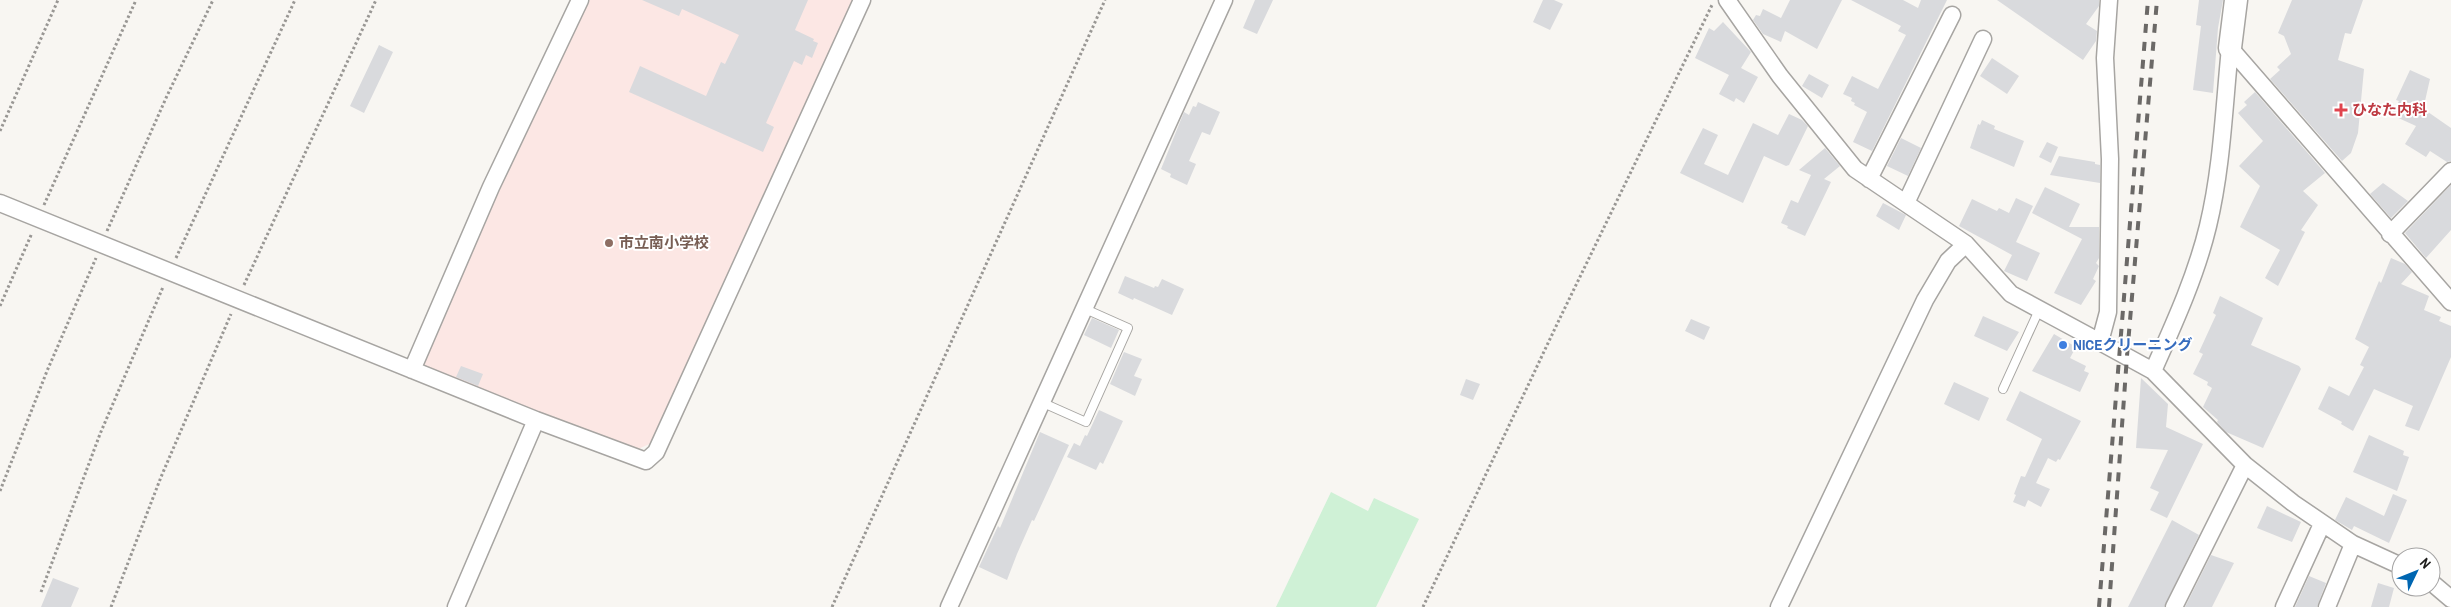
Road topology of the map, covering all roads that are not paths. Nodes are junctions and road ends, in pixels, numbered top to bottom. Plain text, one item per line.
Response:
1 (580, 0) edge
2 (862, 0) edge
3 (1224, 0) edge
4 (1727, 0) edge
5 (2108, 0) edge
6 (2236, 0) edge
7 (1952, 15) dead end
8 (1983, 39) dead end
9 (2230, 48) junction
10 (2451, 171) edge
11 (1869, 179) junction
12 (0, 203) edge
13 (1906, 204) junction
14 (2390, 234) junction
15 (1966, 244) junction
16 (2451, 302) edge
17 (1083, 308) junction
18 (2039, 310) junction
19 (2100, 342) junction
20 (412, 370) junction
21 (2153, 371) junction
22 (2003, 389) dead end
23 (1041, 402) junction
24 (536, 420) junction
25 (2245, 465) junction
26 (2322, 524) junction
27 (2353, 544) junction
28 (2391, 561) edge
29 (2441, 590) edge
30 (2451, 599) edge
31 (456, 607) edge
32 (949, 607) edge
33 (1779, 607) edge
34 (2174, 607) edge
35 (2284, 607) edge
36 (2327, 607) edge

1 - 20 street
2 - 24 street
3 - 17 street
4 - 11 street
5 - 19 street
6 - 9 main road
7 - 11 street
8 - 13 street
9 - 14 street
9 - 21 street
10 - 14 street
11 - 13 street
12 - 20 street
13 - 15 street
14 - 16 street
15 - 18 street
15 - 33 street
17 - 23 street
17 - 23 lane
18 - 19 street
18 - 22 lane
19 - 21 street
20 - 24 street
21 - 25 street
23 - 32 street
24 - 31 street
25 - 26 street
25 - 34 street
26 - 27 street
26 - 35 street
27 - 28 street
27 - 36 street
29 - 30 street

